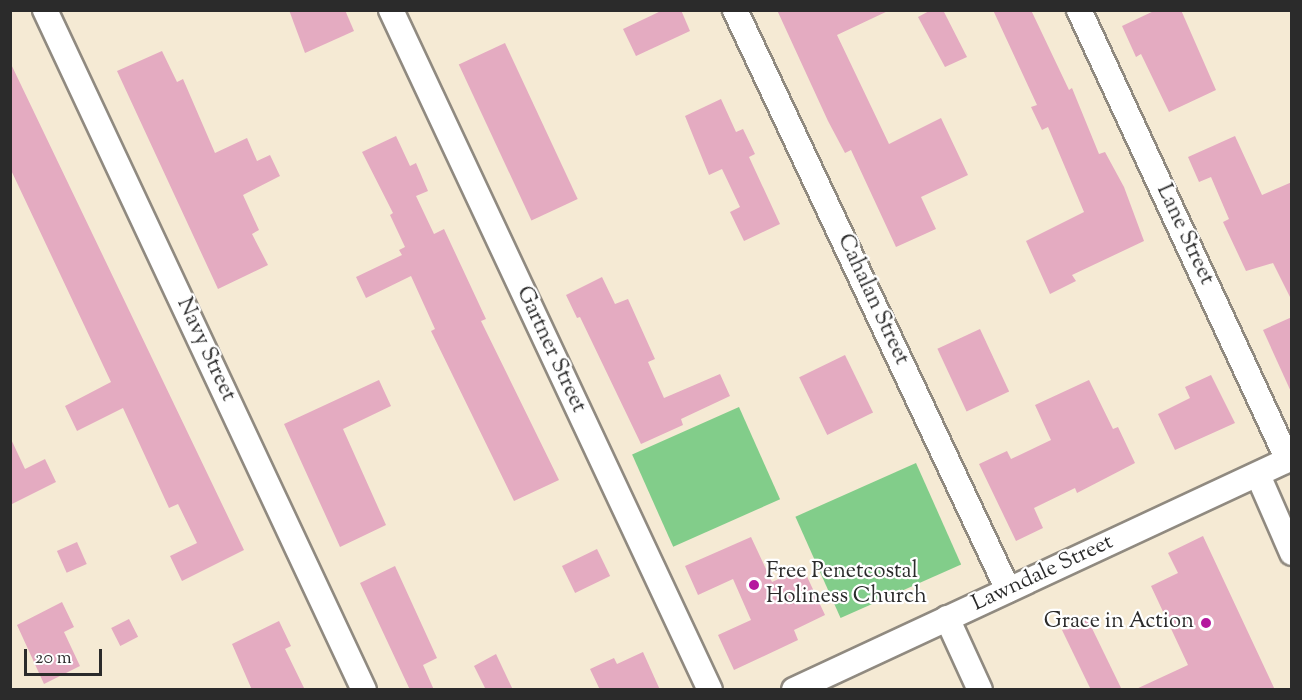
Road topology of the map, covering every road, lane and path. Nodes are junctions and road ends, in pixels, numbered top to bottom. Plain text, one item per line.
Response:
1 (45, 10) edge
2 (391, 10) edge
3 (735, 10) edge
4 (1079, 10) edge
5 (1290, 459) edge
6 (1258, 475) junction
7 (1292, 553) edge
8 (1008, 590) junction
9 (947, 618) junction
10 (364, 690) edge
11 (710, 690) edge
12 (794, 690) edge
13 (980, 690) edge

1 - 10 street, Navy Street
2 - 11 street, Gartner Street
3 - 8 street, Cahalan Street
4 - 5 street, Lane Street
5 - 6 street, Lawndale Street
6 - 7 street
6 - 8 street, Lawndale Street
8 - 9 street, Lawndale Street
9 - 12 street, Lawndale Street
9 - 13 street

